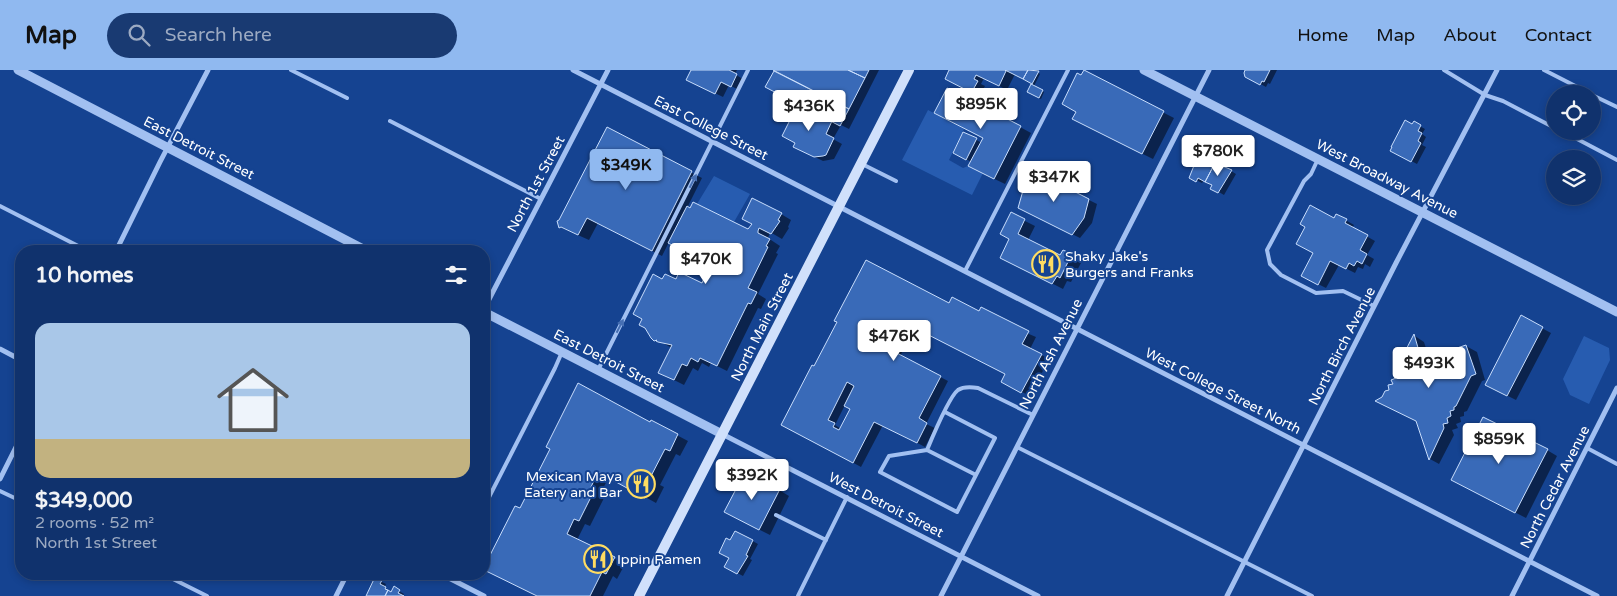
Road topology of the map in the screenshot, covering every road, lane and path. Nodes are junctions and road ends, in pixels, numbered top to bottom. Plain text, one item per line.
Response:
1 (18, 70) edge
2 (208, 70) edge
3 (291, 70) edge
4 (573, 70) edge
5 (608, 70) edge
6 (748, 70) edge
7 (909, 70) edge
8 (1068, 70) edge
9 (1144, 70) edge
10 (1210, 70) edge
11 (1444, 70) edge
12 (1497, 70) edge
13 (1544, 70) edge
14 (600, 84) junction
15 (1570, 85) edge
16 (1485, 95) junction
17 (1196, 97) junction
18 (347, 98) dead end
19 (1601, 99) edge
20 (1617, 107) edge
21 (390, 121) dead end
22 (1546, 123) edge
23 (1579, 140) edge
24 (712, 142) junction
25 (168, 147) junction
26 (1318, 159) junction
27 (1617, 160) edge
28 (860, 164) junction
29 (896, 181) dead end
30 (541, 199) junction
31 (0, 206) edge
32 (839, 206) junction
33 (1422, 212) junction
34 (76, 245) edge
35 (119, 245) edge
36 (356, 245) edge
37 (965, 271) junction
38 (490, 299) edge
39 (1374, 306) junction
40 (1617, 312) edge
41 (490, 314) edge
42 (1077, 330) junction
43 (0, 349) edge
44 (562, 352) junction
45 (15, 357) edge
46 (598, 370) junction
47 (1617, 388) edge
48 (945, 412) junction
49 (1033, 415) junction
50 (722, 434) junction
51 (1304, 445) junction
52 (1017, 447) junction
53 (1587, 448) junction
54 (15, 449) edge
55 (927, 450) junction
56 (1617, 464) edge
57 (976, 475) junction
58 (0, 479) edge
59 (0, 491) edge
60 (490, 495) edge
61 (847, 497) junction
62 (15, 499) edge
63 (776, 515) dead end
64 (826, 540) junction
65 (961, 557) junction
66 (1245, 561) junction
67 (1530, 562) junction
68 (175, 580) edge
69 (344, 580) edge
70 (455, 580) edge
71 (481, 595) edge
72 (207, 596) edge
73 (336, 596) edge
74 (640, 596) edge
75 (798, 596) edge
76 (941, 596) edge
77 (1038, 596) edge
78 (1227, 596) edge
79 (1312, 596) edge
80 (1512, 596) edge
81 (1597, 596) edge

1 - 25 street, East Detroit Street
2 - 25 street
3 - 18 lane
4 - 14 street, East College Street
5 - 14 street, North 1st Street
6 - 24 lane
7 - 28 main road, North Main Street
8 - 37 lane
9 - 17 street, West Broadway Avenue
10 - 17 street, North Ash Avenue
11 - 16 lane
12 - 16 street, North Birch Avenue
13 - 15 lane
14 - 24 street, East College Street
14 - 30 street, North 1st Street
16 - 22 lane
16 - 33 street, North Birch Avenue
17 - 26 street, West Broadway Avenue
17 - 42 street, North Ash Avenue
19 - 20 lane
21 - 30 lane
23 - 27 lane
24 - 32 street, East College Street
46 -> 24 lane
25 - 35 street
25 - 36 street, East Detroit Street
26 - 33 street, West Broadway Avenue
26 - 39 lane
28 - 29 lane
28 - 32 main road, North Main Street
30 - 38 street, North 1st Street
31 - 34 lane
32 - 37 street, West College Street North
32 - 50 main road, North Main Street
33 - 39 street, North Birch Avenue
33 - 40 street, West Broadway Avenue
37 - 42 street, West College Street North
39 - 51 street, North Birch Avenue
41 - 44 street, East Detroit Street
42 - 49 street, North Ash Avenue
42 - 51 street, West College Street North
43 - 45 street
44 - 46 street, East Detroit Street
44 - 60 lane
46 - 50 street, East Detroit Street
47 - 53 street, North Cedar Avenue
48 - 49 lane
48 - 55 lane
48 - 57 lane
49 - 52 street, North Ash Avenue
50 - 61 street, West Detroit Street
50 - 74 main road, North Main Street
51 - 66 street, North Birch Avenue
51 - 67 street, West College Street North
52 - 65 street, North Ash Avenue
52 - 66 lane
53 - 56 lane
53 - 67 street, North Cedar Avenue
54 - 58 street
55 - 57 lane
55 - 57 lane
59 - 62 lane
61 - 64 lane
61 - 65 street, West Detroit Street
63 - 64 lane
64 - 75 lane
65 - 76 street, North Ash Avenue
65 - 77 street, West Detroit Street
66 - 78 street, North Birch Avenue
66 - 79 lane
67 - 80 street, North Cedar Avenue
67 - 81 street, West College Street North
68 - 72 lane
69 - 73 street
70 - 71 street

